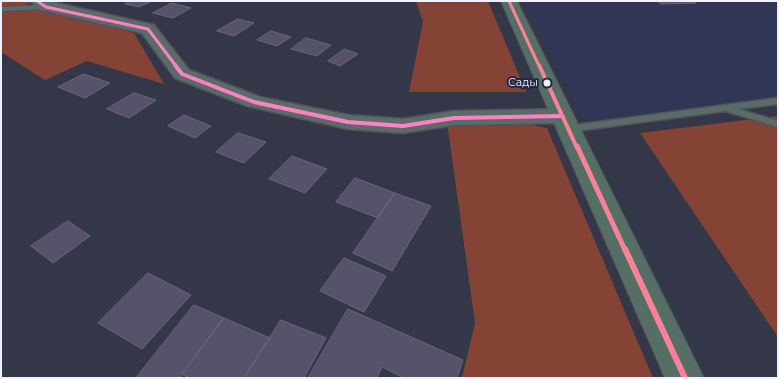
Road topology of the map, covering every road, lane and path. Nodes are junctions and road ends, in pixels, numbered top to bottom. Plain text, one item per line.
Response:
1 (510, 1) edge
2 (42, 4) edge
3 (1, 9) edge
4 (778, 101) edge
5 (724, 108) junction
6 (565, 123) junction
7 (778, 124) edge
8 (685, 378) edge

1 - 6 main road
2 - 3 lane
2 - 6 street
4 - 5 lane
5 - 6 lane
5 - 7 lane
6 - 8 main road

